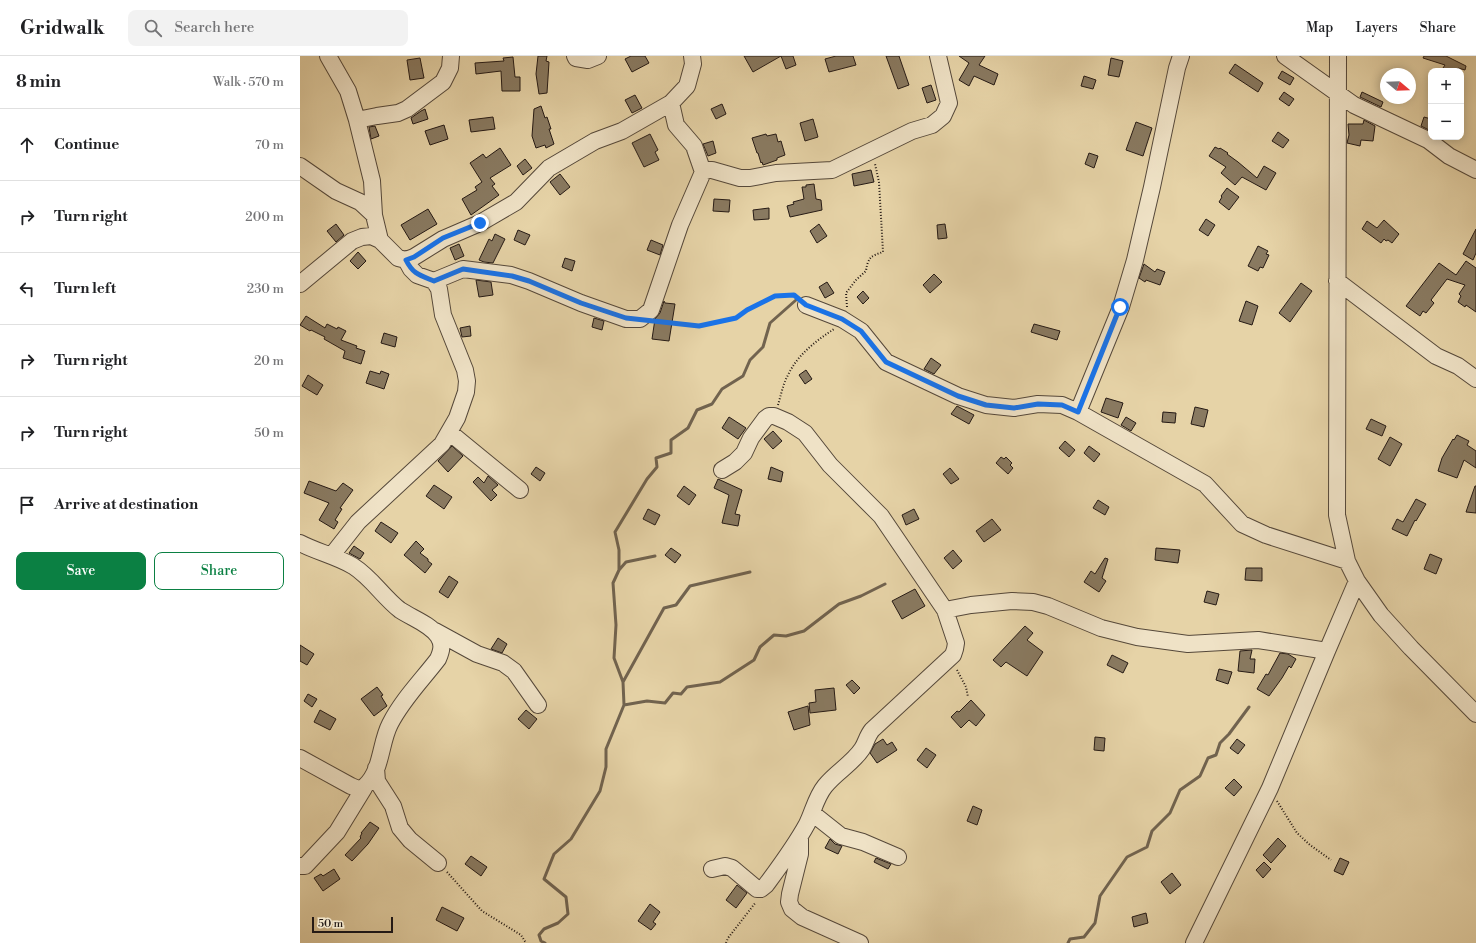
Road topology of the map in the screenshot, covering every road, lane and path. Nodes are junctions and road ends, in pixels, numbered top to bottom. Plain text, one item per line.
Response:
1 (328, 56) edge
2 (451, 56) edge
3 (575, 56) edge
4 (598, 56) edge
5 (692, 56) edge
6 (938, 56) edge
7 (1181, 56) edge
8 (1285, 56) edge
9 (1338, 56) edge
10 (1338, 94) junction
11 (671, 103) junction
12 (358, 120) junction
13 (873, 151) junction
14 (300, 166) edge
15 (1476, 170) edge
16 (703, 172) junction
17 (374, 215) junction
18 (380, 240) junction
19 (406, 260) junction
20 (434, 281) junction
21 (1337, 281) junction
22 (300, 284) edge
23 (806, 305) joint
24 (640, 319) junction
25 (842, 319) junction
26 (1476, 379) edge
27 (1078, 412) junction
28 (774, 416) junction
29 (449, 432) junction
30 (722, 470) dead end
31 (520, 490) dead end
32 (300, 543) edge
33 (332, 555) junction
34 (1347, 561) junction
35 (1357, 581) junction
36 (945, 610) junction
37 (430, 628) junction
38 (1326, 651) junction
39 (953, 655) junction
40 (968, 697) dead end
41 (538, 705) dead end
42 (1476, 714) edge
43 (300, 758) edge
44 (376, 768) junction
45 (364, 788) junction
46 (1270, 788) junction
47 (812, 813) junction
48 (800, 835) junction
49 (898, 858) dead end
50 (1331, 860) dead end
51 (438, 863) joint
52 (300, 866) edge
53 (712, 869) dead end
54 (766, 886) junction
55 (526, 943) edge
56 (726, 943) edge
57 (860, 943) edge
58 (1194, 943) edge

1 - 12 street
2 - 12 street
3 - 4 street
5 - 11 street
6 - 13 street
7 - 27 street
8 - 10 street
9 - 10 street
10 - 15 street
10 - 21 street
11 - 16 street
11 - 19 street
12 - 17 street
13 - 16 street
13 - 25 path
14 - 17 street
16 - 24 street
17 - 18 street
18 - 19 street
18 - 22 street
19 - 20 street
20 - 24 street
20 - 29 street
21 - 26 street
21 - 34 street
23 - 24 path
23 - 25 street
25 - 27 street
25 - 28 path
27 - 34 street
28 - 30 street
28 - 36 street
29 - 31 street
29 - 33 street
32 - 33 street
33 - 37 street
34 - 35 street
35 - 38 street
35 - 42 street
36 - 38 street
36 - 39 street
37 - 41 street
37 - 44 street
38 - 46 street
39 - 40 path
39 - 47 street
43 - 45 street
44 - 45 street
44 - 51 street
45 - 52 street
46 - 50 path
46 - 58 street
47 - 48 street
47 - 49 street
48 - 54 street
48 - 57 street
51 - 55 path
53 - 54 street
54 - 56 path

